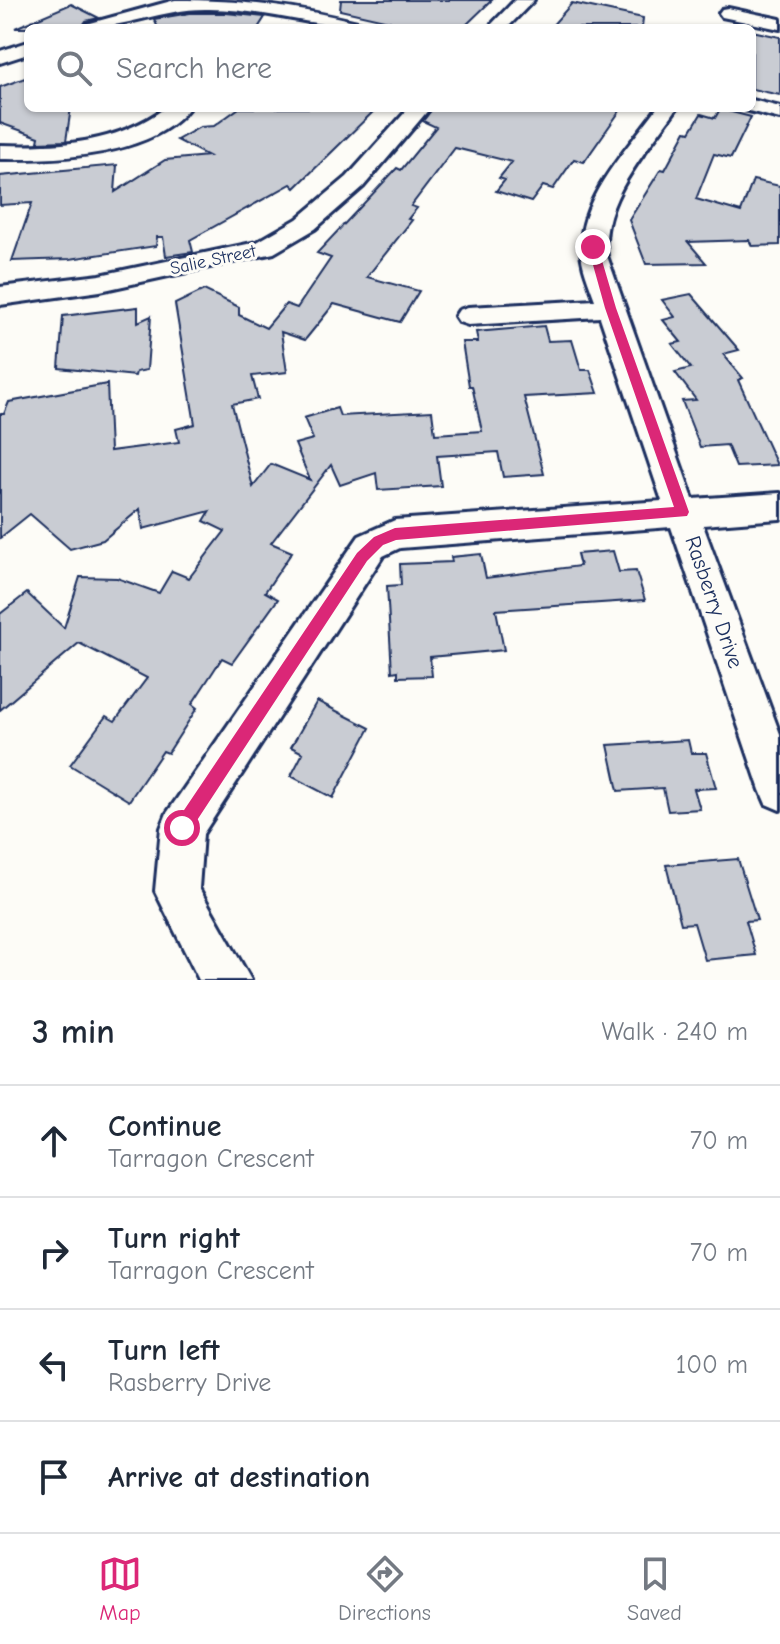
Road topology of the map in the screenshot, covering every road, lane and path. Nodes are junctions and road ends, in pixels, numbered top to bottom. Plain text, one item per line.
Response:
1 (525, 0) edge
2 (728, 14) edge
3 (312, 16) junction
4 (106, 24) edge
5 (301, 24) edge
6 (344, 24) edge
7 (501, 24) edge
8 (780, 24) edge
9 (24, 49) edge
10 (0, 57) edge
11 (756, 107) edge
12 (173, 112) edge
13 (416, 112) edge
14 (664, 112) edge
15 (780, 113) edge
16 (0, 152) edge
17 (0, 296) edge
18 (610, 308) junction
19 (468, 316) dead end
20 (780, 506) edge
21 (682, 512) junction
22 (780, 790) edge
23 (228, 980) edge

1 - 7 street
2 - 8 street
3 - 4 street
3 - 5 street
3 - 6 street
9 - 10 street
11 - 15 street
12 - 16 street
13 - 17 street, Salie Street
14 - 18 street, Rasberry Drive
18 - 19 street
18 - 21 street, Rasberry Drive
20 - 21 street
21 - 22 street, Rasberry Drive
21 - 23 street

